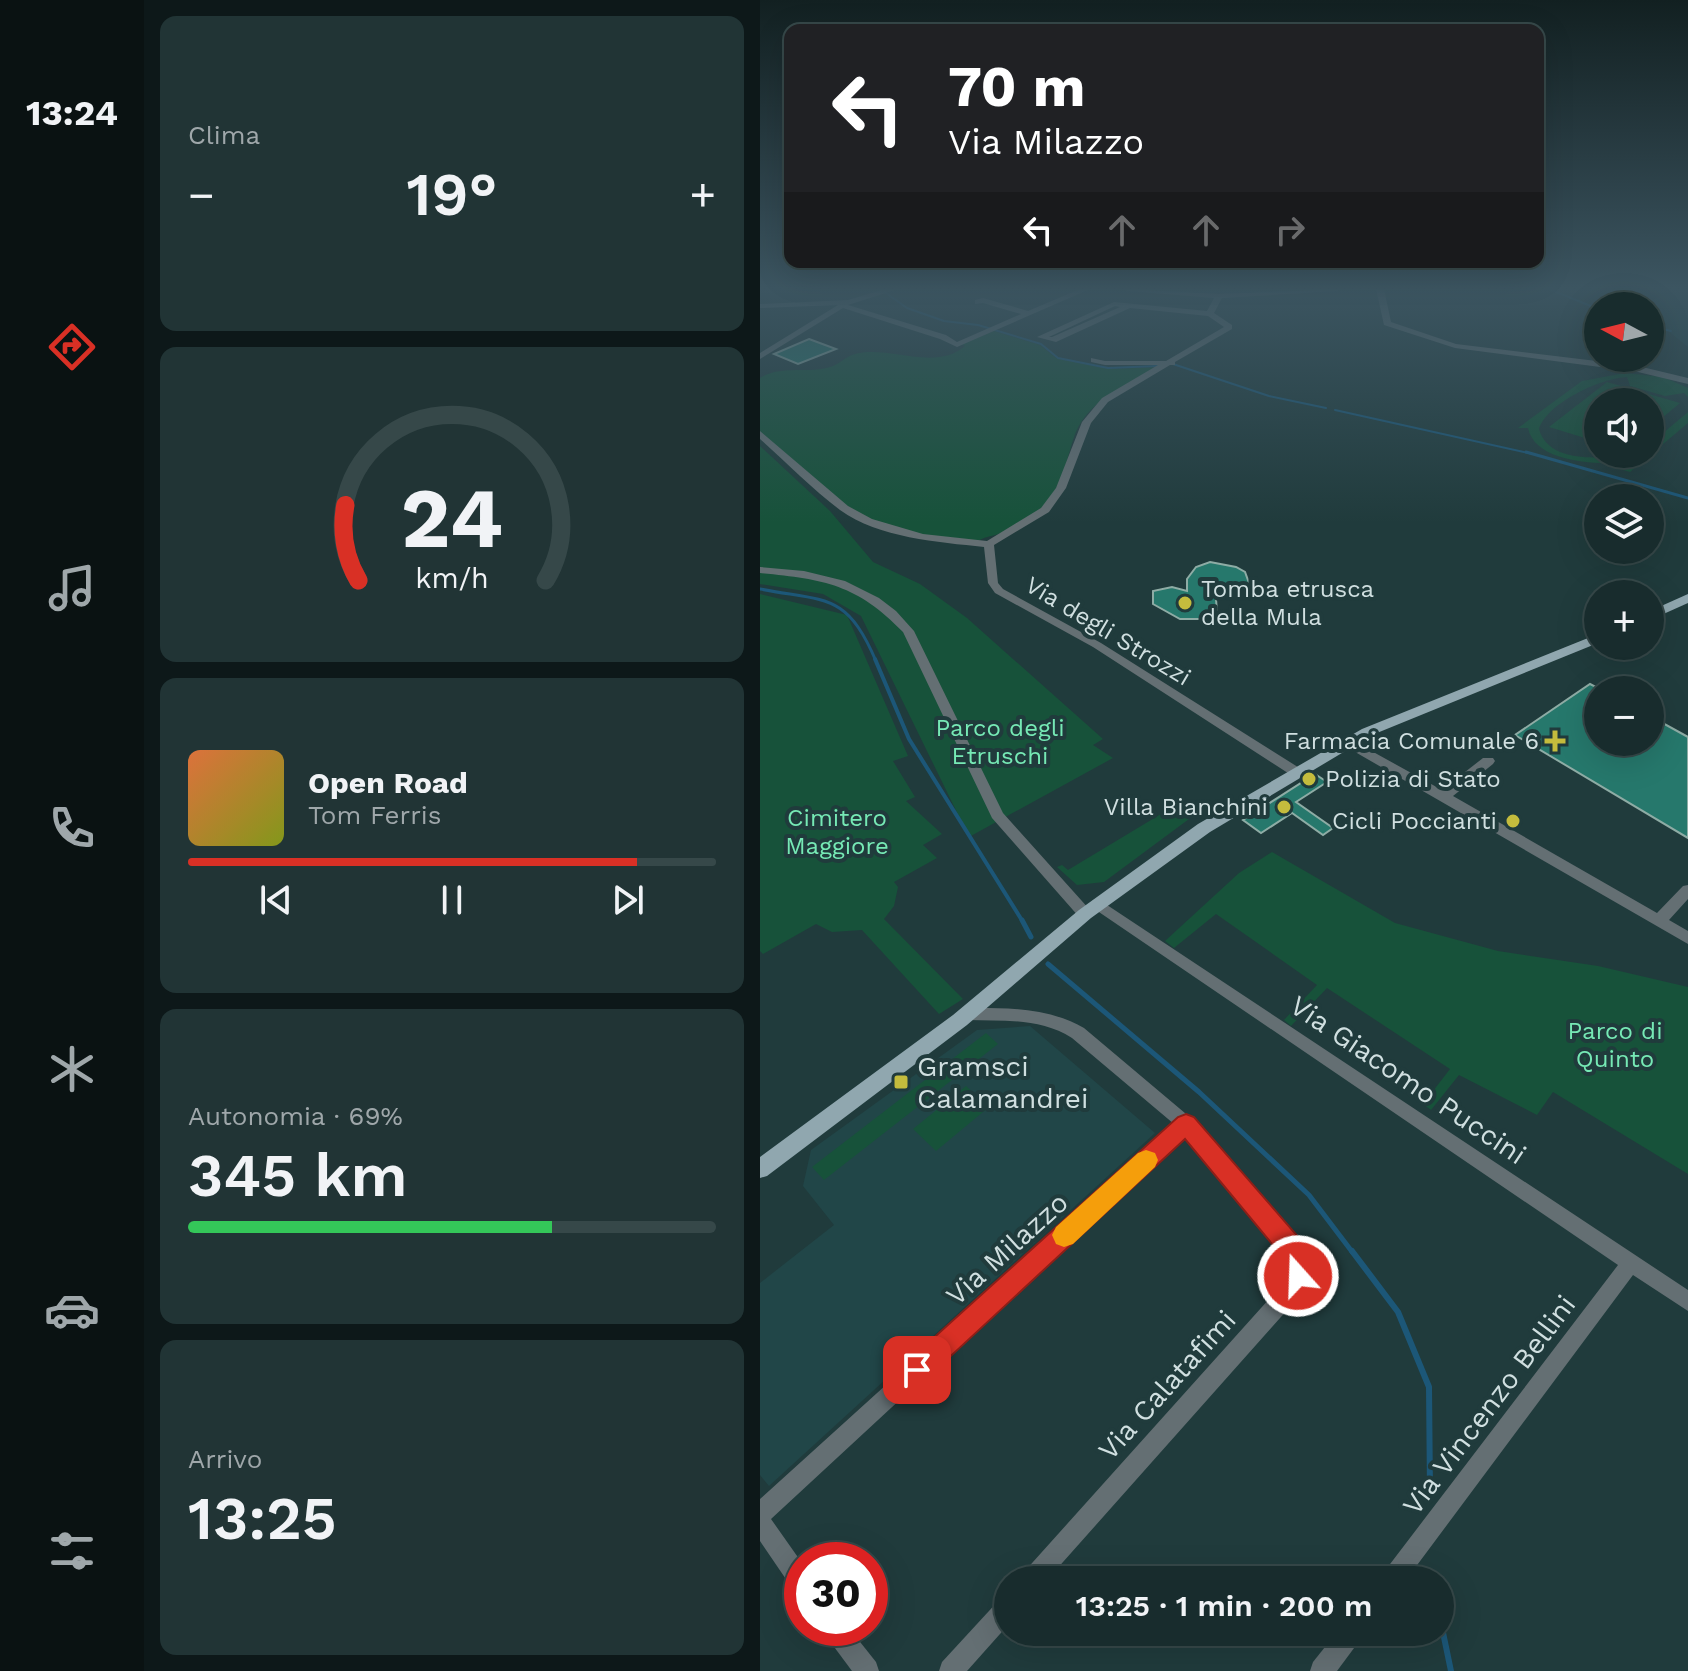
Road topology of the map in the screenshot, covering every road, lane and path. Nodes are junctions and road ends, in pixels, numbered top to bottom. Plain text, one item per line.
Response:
1 (1165, 367) edge
2 (1624, 367) edge
3 (1688, 381) edge
4 (760, 434) edge
5 (989, 544) junction
6 (760, 570) edge
7 (1688, 598) edge
8 (1664, 609) edge
9 (1584, 644) edge
10 (1348, 742) junction
11 (1488, 761) dead end
12 (1296, 772) junction
13 (1443, 797) junction
14 (1688, 890) edge
15 (1091, 909) junction
16 (1659, 921) junction
17 (1688, 938) edge
18 (967, 1014) junction
19 (1186, 1124) junction
20 (783, 1149) junction
21 (760, 1159) edge
22 (760, 1169) edge
23 (1630, 1264) junction
24 (1688, 1301) edge
25 (760, 1514) edge
26 (760, 1522) edge
27 (784, 1557) edge
28 (1045, 1566) edge
29 (1403, 1566) edge
30 (994, 1623) edge
31 (848, 1646) edge
32 (1341, 1646) edge
33 (867, 1671) edge
34 (951, 1671) edge
35 (1322, 1671) edge

1 - 5 street
2 - 3 street
4 - 5 street
5 - 12 street, Via degli Strozzi
6 - 15 street, Via Giacomo Puccini
7 - 8 main road
9 - 10 main road
10 - 12 main road
10 - 13 street
11 - 13 street
12 - 15 main road
13 - 16 street
14 - 16 street
15 - 18 main road
15 - 23 street, Via Giacomo Puccini
16 - 17 street
18 - 19 street, Via Calatafimi
18 - 20 main road
19 - 25 street, Via Milazzo
19 - 28 street, Via Calatafimi
20 - 21 main road
20 - 22 main road
23 - 24 street, Via Giacomo Puccini
23 - 29 street, Via Vincenzo Bellini
26 - 27 street
30 - 34 street
31 - 33 street
32 - 35 street

